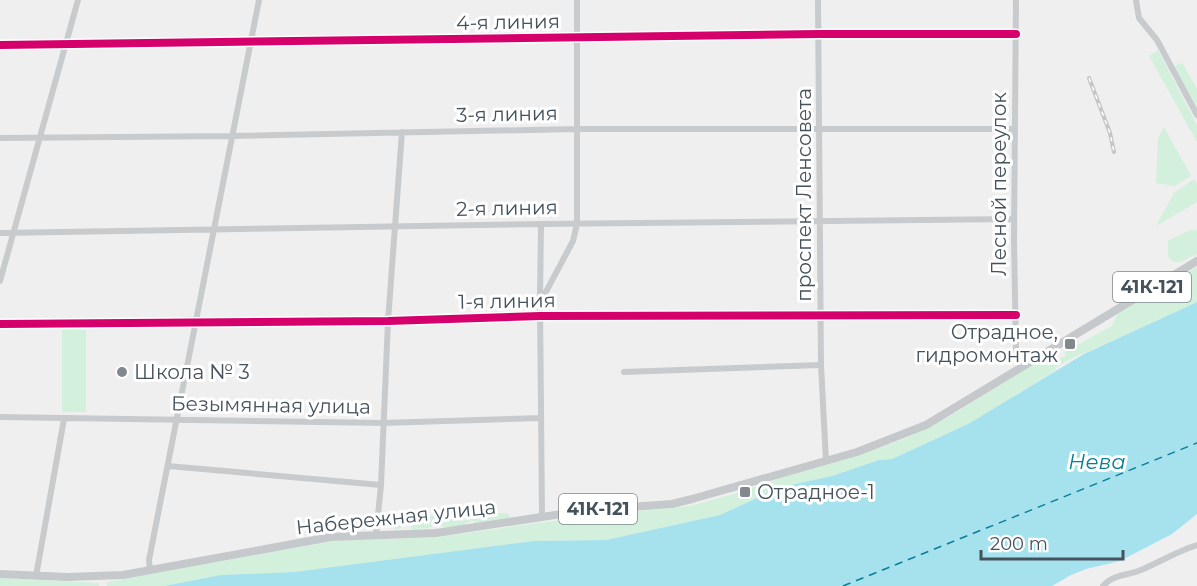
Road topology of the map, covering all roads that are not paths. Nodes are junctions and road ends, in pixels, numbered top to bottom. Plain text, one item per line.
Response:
1 (78, 0) edge
2 (259, 0) edge
3 (577, 0) edge
4 (818, 0) edge
5 (1016, 0) edge
6 (1136, 0) edge
7 (819, 34) junction
8 (1016, 34) junction
9 (577, 38) junction
10 (252, 42) junction
11 (65, 43) junction
12 (0, 45) edge
13 (1197, 115) edge
14 (577, 129) junction
15 (821, 129) junction
16 (1015, 129) junction
17 (402, 132) junction
18 (233, 136) junction
19 (38, 137) junction
20 (0, 138) edge
21 (1014, 219) junction
22 (821, 221) junction
23 (541, 224) junction
24 (577, 224) junction
25 (396, 227) junction
26 (214, 230) junction
27 (0, 232) edge
28 (14, 233) junction
29 (1197, 261) edge
30 (0, 281) edge
31 (540, 303) junction
32 (1016, 315) junction
33 (540, 316) junction
34 (821, 316) junction
35 (388, 321) junction
36 (195, 322) junction
37 (0, 324) edge
38 (821, 365) junction
39 (1022, 367) junction
40 (624, 372) dead end
41 (0, 417) edge
42 (64, 418) junction
43 (541, 418) junction
44 (176, 420) junction
45 (383, 423) junction
46 (826, 461) junction
47 (168, 466) junction
48 (381, 485) junction
49 (542, 517) junction
50 (376, 534) junction
51 (1197, 545) edge
52 (150, 571) junction
53 (0, 574) edge
54 (36, 576) junction
55 (1103, 586) edge

1 - 11 street
2 - 10 street
3 - 9 street
4 - 7 street, проспект Ленсовета
5 - 8 street, Лесной переулок
6 - 13 street
7 - 8 street, 4-я линия
7 - 9 street, 4-я линия
7 - 15 street, проспект Ленсовета
8 - 16 street, Лесной переулок
9 - 10 street, 4-я линия
9 - 14 street
10 - 11 street, 4-я линия
10 - 18 street
11 - 12 street, 4-я линия
11 - 19 street
14 - 15 street, 3-я линия
14 - 17 street, 3-я линия
14 - 24 street
15 - 16 street, 3-я линия
15 - 22 street, проспект Ленсовета
16 - 21 street, Лесной переулок
17 - 18 street, 3-я линия
17 - 25 street
18 - 19 street, 3-я линия
18 - 26 street
19 - 20 street, 3-я линия
19 - 28 street
21 - 22 street, 2-я линия
21 - 32 street, Лесной переулок
22 - 24 street, 2-я линия
22 - 34 street, проспект Ленсовета
23 - 24 street, 2-я линия
23 - 25 street, 2-я линия
23 - 31 street
24 - 31 street
25 - 26 street, 2-я линия
25 - 35 street
26 - 28 street, 2-я линия
26 - 36 street
27 - 28 street, 2-я линия
28 - 30 street
29 - 39 main road, 41К-121
31 - 33 street
32 - 34 street, 1-я линия
32 - 39 street, Лесной переулок
33 - 34 street, 1-я линия
33 - 35 street, 1-я линия
33 - 43 street
34 - 38 street, проспект Ленсовета
35 - 36 street, 1-я линия
35 - 45 street
36 - 37 street, 1-я линия
36 - 44 street
38 - 40 street
38 - 46 street, проспект Ленсовета
39 - 46 main road, Набережная улица / 41К-121
41 - 42 street, Безымянная улица
42 - 44 street, Безымянная улица
42 - 54 street
43 - 45 street, Безымянная улица
43 - 49 street
44 - 45 street, Безымянная улица
44 - 47 street
45 - 48 street
46 - 49 main road, Набережная улица / 41К-121
47 - 48 street
47 - 52 street
48 - 50 street
49 - 50 main road, Набережная улица / 41К-121
50 - 52 main road, Набережная улица / 41К-121
51 - 55 street
52 - 54 main road, Набережная улица / 41К-121
53 - 54 main road, Набережная улица / 41К-121

